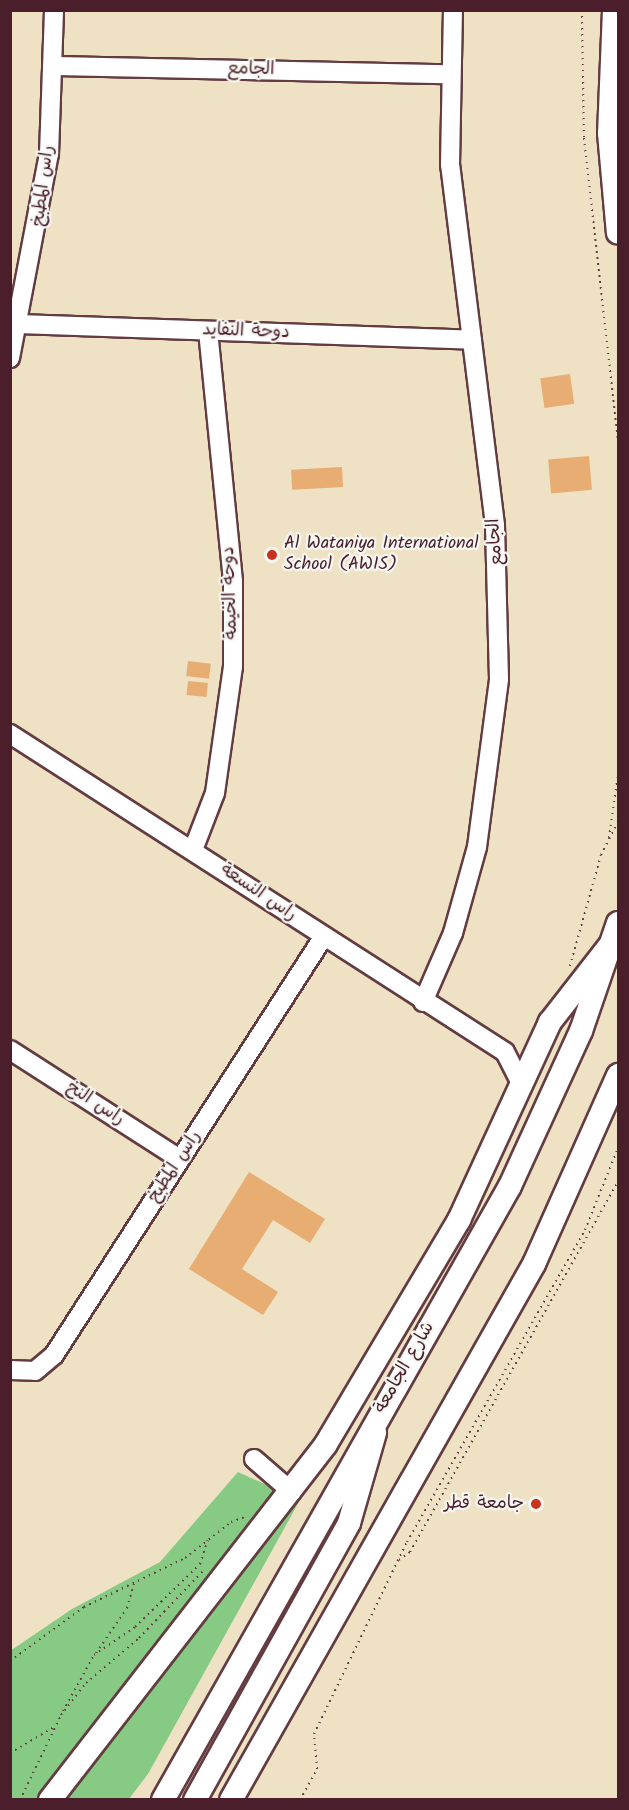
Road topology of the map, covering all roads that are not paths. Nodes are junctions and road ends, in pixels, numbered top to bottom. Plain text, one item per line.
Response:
1 (54, 10) edge
2 (453, 10) edge
3 (614, 10) edge
4 (53, 66) junction
5 (448, 74) junction
6 (618, 233) edge
7 (20, 324) junction
8 (208, 331) junction
9 (472, 340) junction
10 (10, 358) edge
11 (10, 734) edge
12 (193, 850) junction
13 (616, 932) edge
14 (323, 937) junction
15 (423, 1002) junction
16 (542, 1041) junction
17 (10, 1050) edge
18 (505, 1052) junction
19 (618, 1076) edge
20 (520, 1092) junction
21 (180, 1158) junction
22 (510, 1186) junction
23 (10, 1370) edge
24 (377, 1417) junction
25 (254, 1459) dead end
26 (292, 1492) junction
27 (280, 1713) junction
28 (50, 1800) edge
29 (163, 1800) edge
30 (195, 1800) edge
31 (231, 1800) edge
32 (248, 1800) edge

1 - 4 street, راس المطبخ
2 - 5 street, الجامع
3 - 6 main road
4 - 5 street, الجامع
4 - 7 street, راس المطبخ
5 - 9 street, الجامع
7 - 8 street, دوحة النفايد
7 - 10 street, راس المطبخ
8 - 9 street, دوحة النفايد
8 - 12 street, دوحة الخيمة
9 - 15 street, الجامع
11 - 12 street, راس النسعة
12 - 14 street, راس النسعة
13 - 16 main road
13 - 22 main road, شارع الجامعة
14 - 15 street, راس النسعة
14 - 21 street, راس المطبخ
15 - 18 street, راس النسعة
16 - 18 street
16 - 20 main road
17 - 21 street, راس النخ
18 - 20 street
19 - 27 main road
20 - 22 main road
20 - 26 main road
21 - 23 street, راس المطبخ
22 - 24 main road, شارع الجامعة
24 - 29 main road, شارع الجامعة
24 - 30 main road
25 - 26 street
26 - 28 main road
27 - 31 main road
27 - 32 main road

